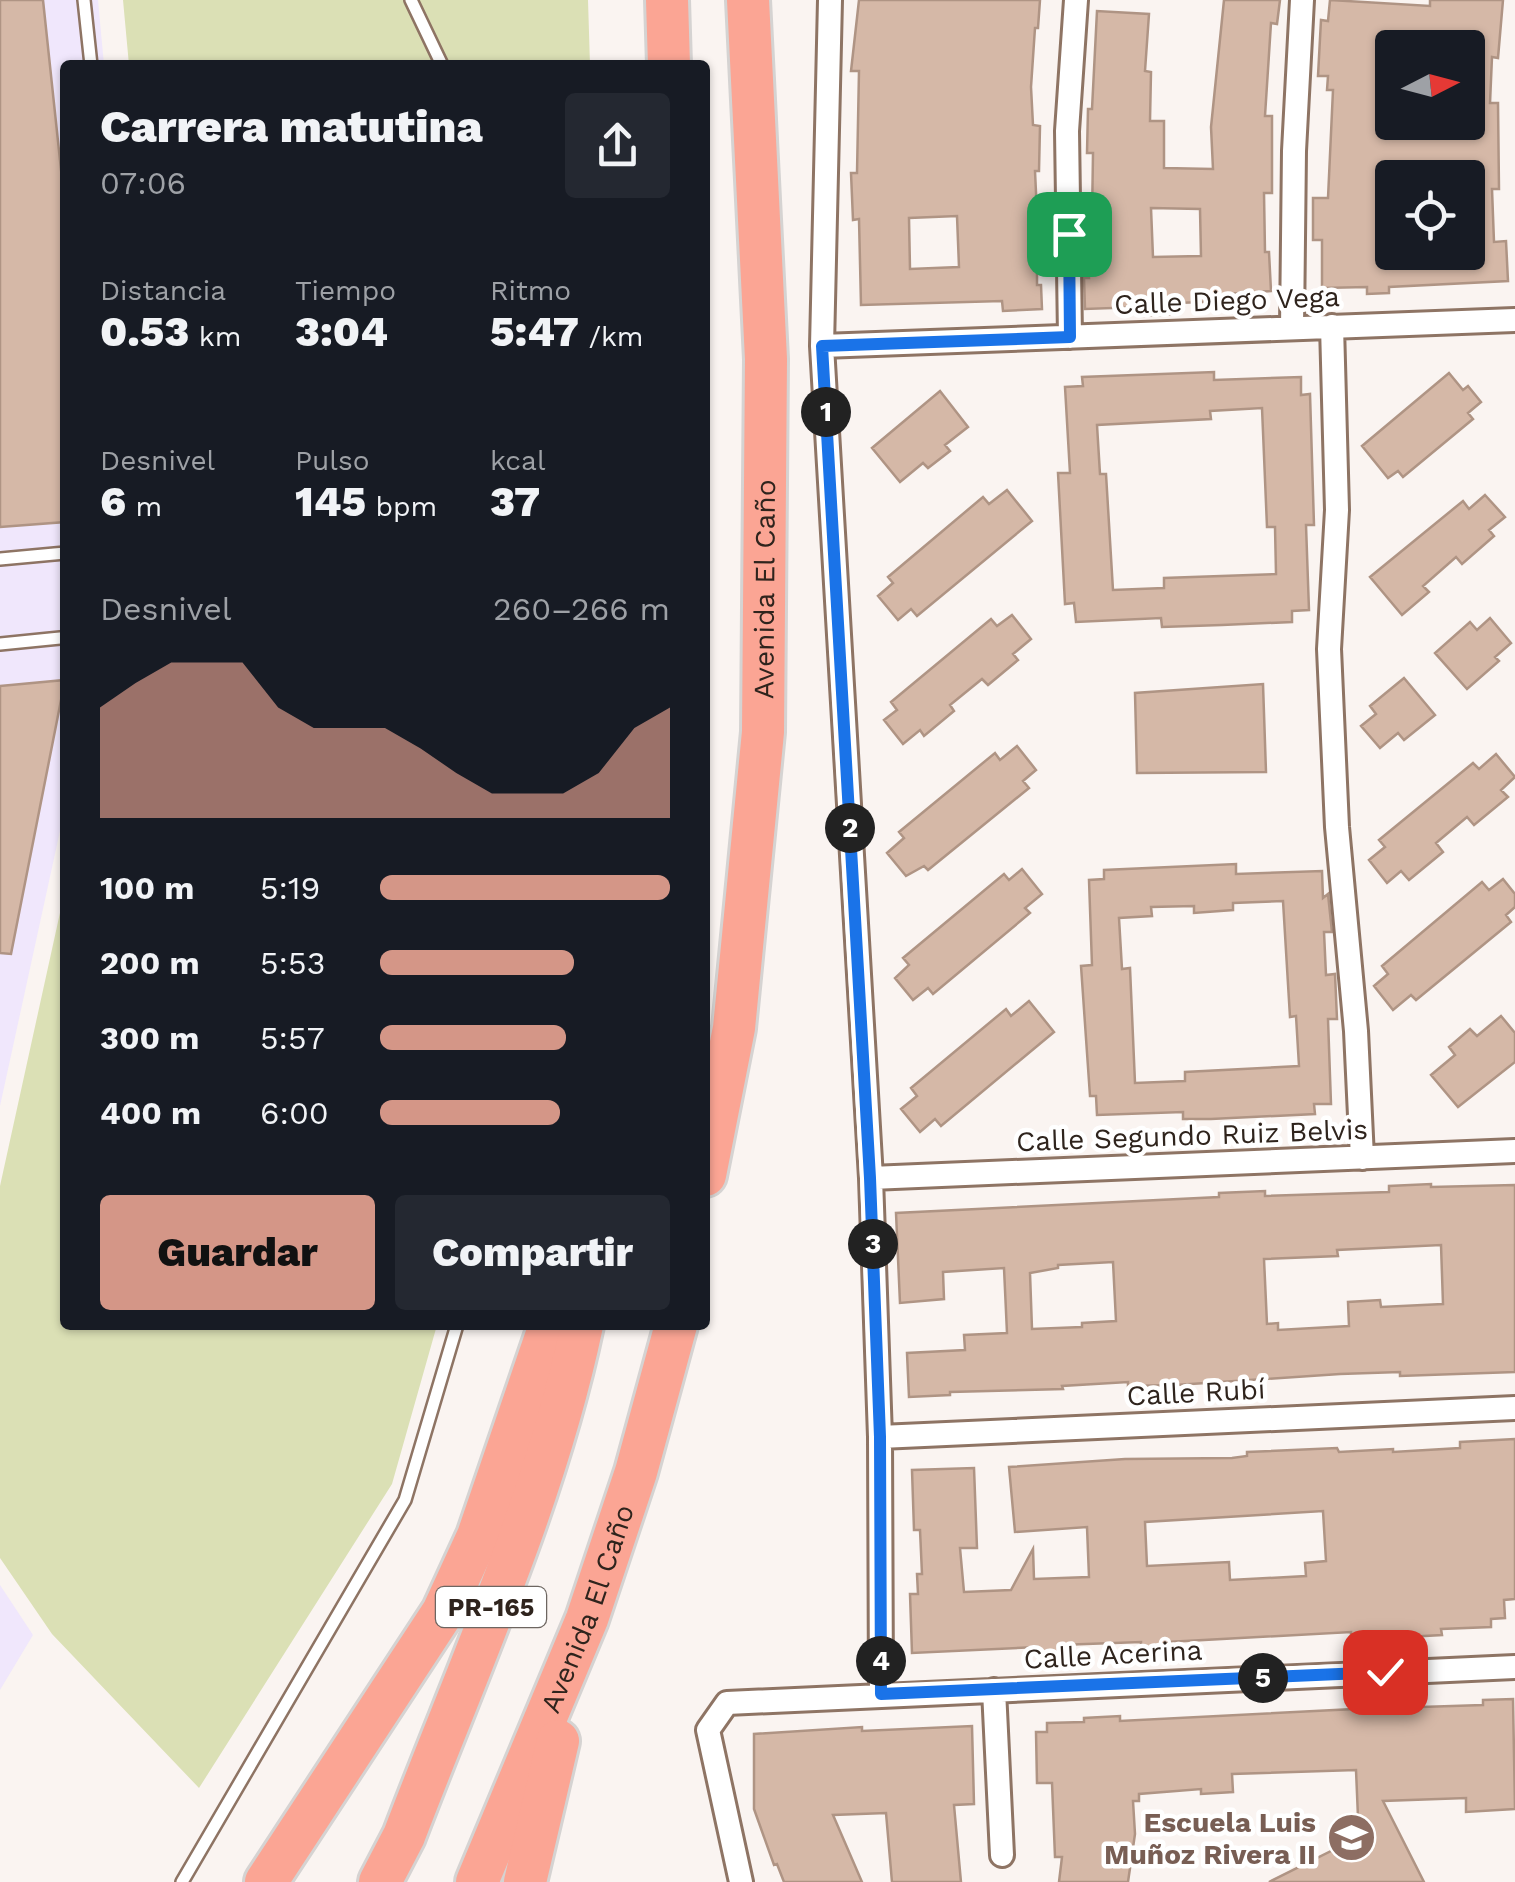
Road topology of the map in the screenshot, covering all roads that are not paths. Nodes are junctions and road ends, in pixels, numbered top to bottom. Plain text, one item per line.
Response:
1 (84, 0) edge
2 (411, 0) edge
3 (666, 0) edge
4 (748, 0) edge
5 (830, 0) edge
6 (1076, 0) edge
7 (1302, 0) edge
8 (91, 60) edge
9 (440, 60) edge
10 (669, 60) edge
11 (1515, 320) edge
12 (1332, 326) junction
13 (1292, 327) junction
14 (1070, 337) junction
15 (822, 346) junction
16 (60, 554) edge
17 (0, 560) edge
18 (60, 638) dead end
19 (0, 644) edge
20 (710, 1150) edge
21 (1515, 1152) edge
22 (1362, 1158) junction
23 (870, 1178) junction
24 (456, 1330) edge
25 (548, 1330) edge
26 (581, 1330) edge
27 (675, 1330) edge
28 (1515, 1408) edge
29 (880, 1437) junction
30 (587, 1619) junction
31 (1515, 1667) edge
32 (994, 1690) junction
33 (881, 1694) junction
34 (1002, 1855) dead end
35 (182, 1882) edge
36 (266, 1882) edge
37 (380, 1882) edge
38 (477, 1882) edge
39 (525, 1882) edge
40 (741, 1882) edge

1 - 8 lane
2 - 9 lane
3 - 10 highway
4 - 20 highway, Avenida El Caño
5 - 15 street
6 - 14 street
7 - 13 street
11 - 12 street, Calle Diego Vega
12 - 13 street, Calle Diego Vega
12 - 22 street
13 - 14 street, Calle Diego Vega
14 - 15 street, Calle Diego Vega
15 - 23 street
16 - 17 lane
18 - 19 lane
21 - 22 street, Calle Segundo Ruiz Belvis
22 - 23 street, Calle Segundo Ruiz Belvis
23 - 29 street
24 - 35 lane
25 - 36 highway
26 - 37 highway, PR-165
27 - 30 highway, Avenida El Caño / PR-165
28 - 29 street, Calle Rubí
29 - 33 street
30 - 38 highway, Avenida El Caño / PR-165
30 - 39 highway
31 - 32 street, Calle Acerina
32 - 33 street, Calle Acerina
32 - 34 street
33 - 40 street, Calle Acerina

